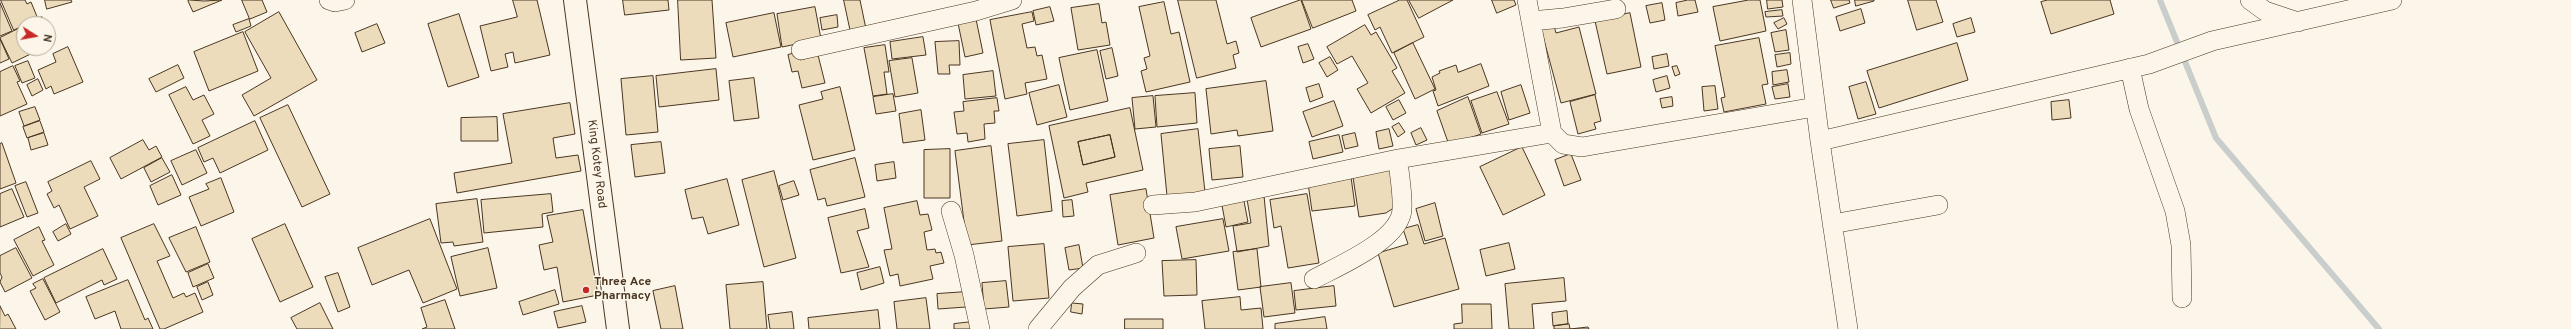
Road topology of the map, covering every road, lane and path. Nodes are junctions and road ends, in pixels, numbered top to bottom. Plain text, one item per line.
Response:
1 (329, 0) edge
2 (345, 0) edge
3 (575, 0) edge
4 (1012, 0) edge
5 (1527, 0) edge
6 (1802, 0) edge
7 (2250, 0) edge
8 (2392, 0) edge
9 (975, 6) edge
10 (1616, 9) dead end
11 (1531, 21) junction
12 (2298, 22) junction
13 (801, 50) dead end
14 (2130, 68) junction
15 (1815, 107) junction
16 (1552, 134) junction
17 (1820, 141) junction
18 (1398, 159) junction
19 (1153, 205) dead end
20 (1938, 205) dead end
21 (951, 211) dead end
22 (1832, 224) junction
23 (1136, 253) dead end
24 (1314, 280) dead end
25 (2182, 298) dead end
26 (618, 329) edge
27 (980, 329) edge
28 (1038, 329) edge
29 (1848, 329) edge

1 - 2 street
3 - 26 street, King Kotey Road
4 - 9 street
5 - 11 street
6 - 15 street
7 - 12 street
8 - 12 street
9 - 13 street
10 - 11 street
11 - 16 street
12 - 14 street
14 - 17 street
14 - 25 street
15 - 16 street
15 - 17 street
16 - 18 street
17 - 22 street
18 - 19 street
18 - 24 street
20 - 22 street
21 - 27 street
22 - 29 street
23 - 28 street

